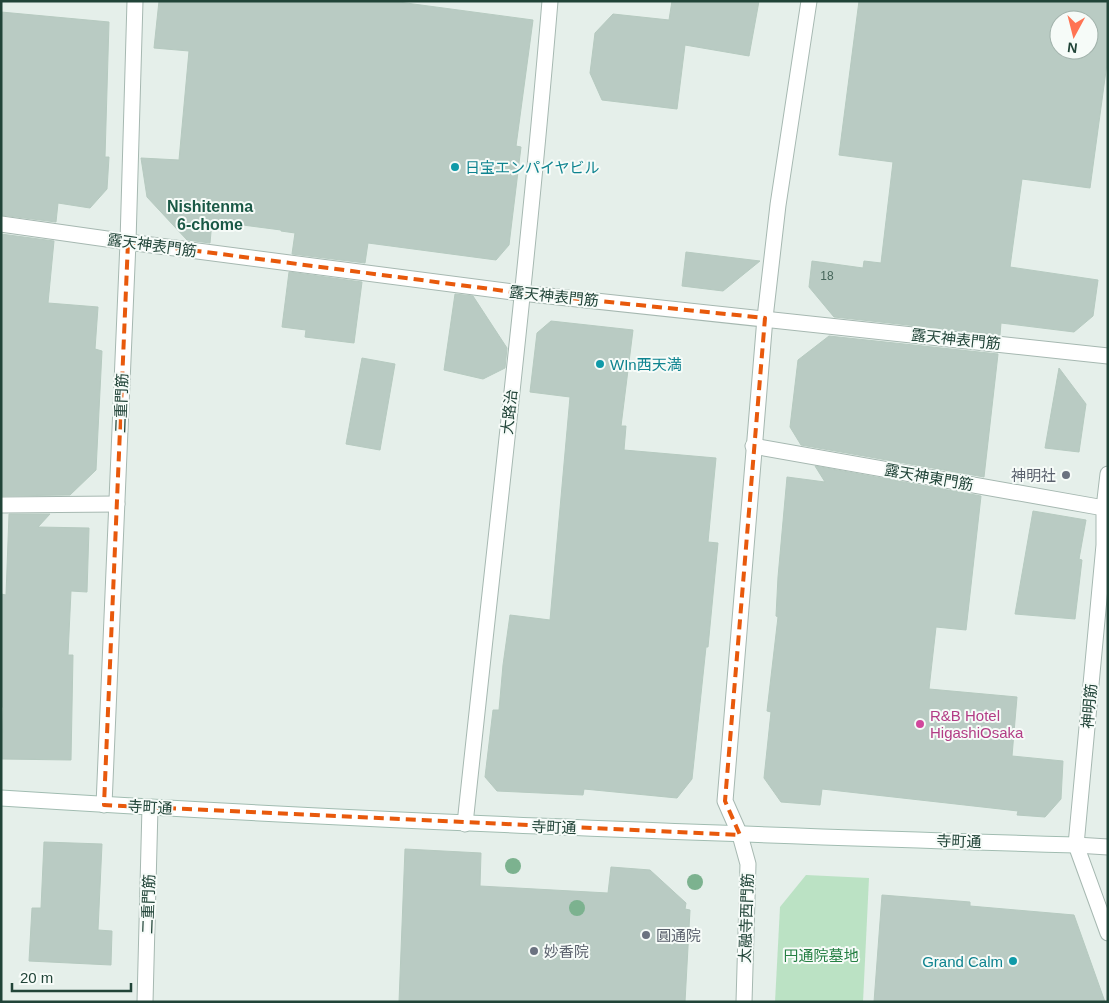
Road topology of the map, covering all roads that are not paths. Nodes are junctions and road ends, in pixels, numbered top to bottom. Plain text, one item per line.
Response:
1 (136, 1) edge
2 (550, 1) edge
3 (809, 1) edge
4 (1, 224) edge
5 (128, 242) junction
6 (521, 293) junction
7 (765, 318) junction
8 (1108, 356) edge
9 (753, 446) junction
10 (1108, 474) edge
11 (117, 504) junction
12 (1, 505) edge
13 (1104, 508) junction
14 (1106, 545) edge
15 (1, 798) edge
16 (104, 804) junction
17 (150, 807) junction
18 (465, 824) junction
19 (740, 834) junction
20 (1076, 845) junction
21 (1108, 847) edge
22 (1108, 933) edge
23 (145, 1002) edge
24 (744, 1002) edge

1 - 5 street, 二重門筋
2 - 6 street, 大路治
3 - 7 street, 太融寺西門筋
4 - 5 street, 露天神表門筋
5 - 6 street, 露天神表門筋
5 - 11 street, 二重門筋
6 - 7 street, 露天神表門筋
6 - 18 street, 大路治
7 - 8 street, 露天神表門筋
7 - 9 street, 太融寺西門筋
9 - 13 street, 露天神東門筋
9 - 19 street, 太融寺西門筋
10 - 13 street, 神明筋
11 - 12 street
11 - 16 street, 二重門筋
13 - 14 street, 神明筋
14 - 20 street, 神明筋
15 - 16 street, 寺町通
16 - 17 street, 寺町通
17 - 18 street, 寺町通
17 - 23 street, 二重門筋
18 - 19 street, 寺町通
19 - 20 street, 寺町通
19 - 24 street, 太融寺西門筋
20 - 21 street, 寺町通
20 - 22 street, 神明筋

